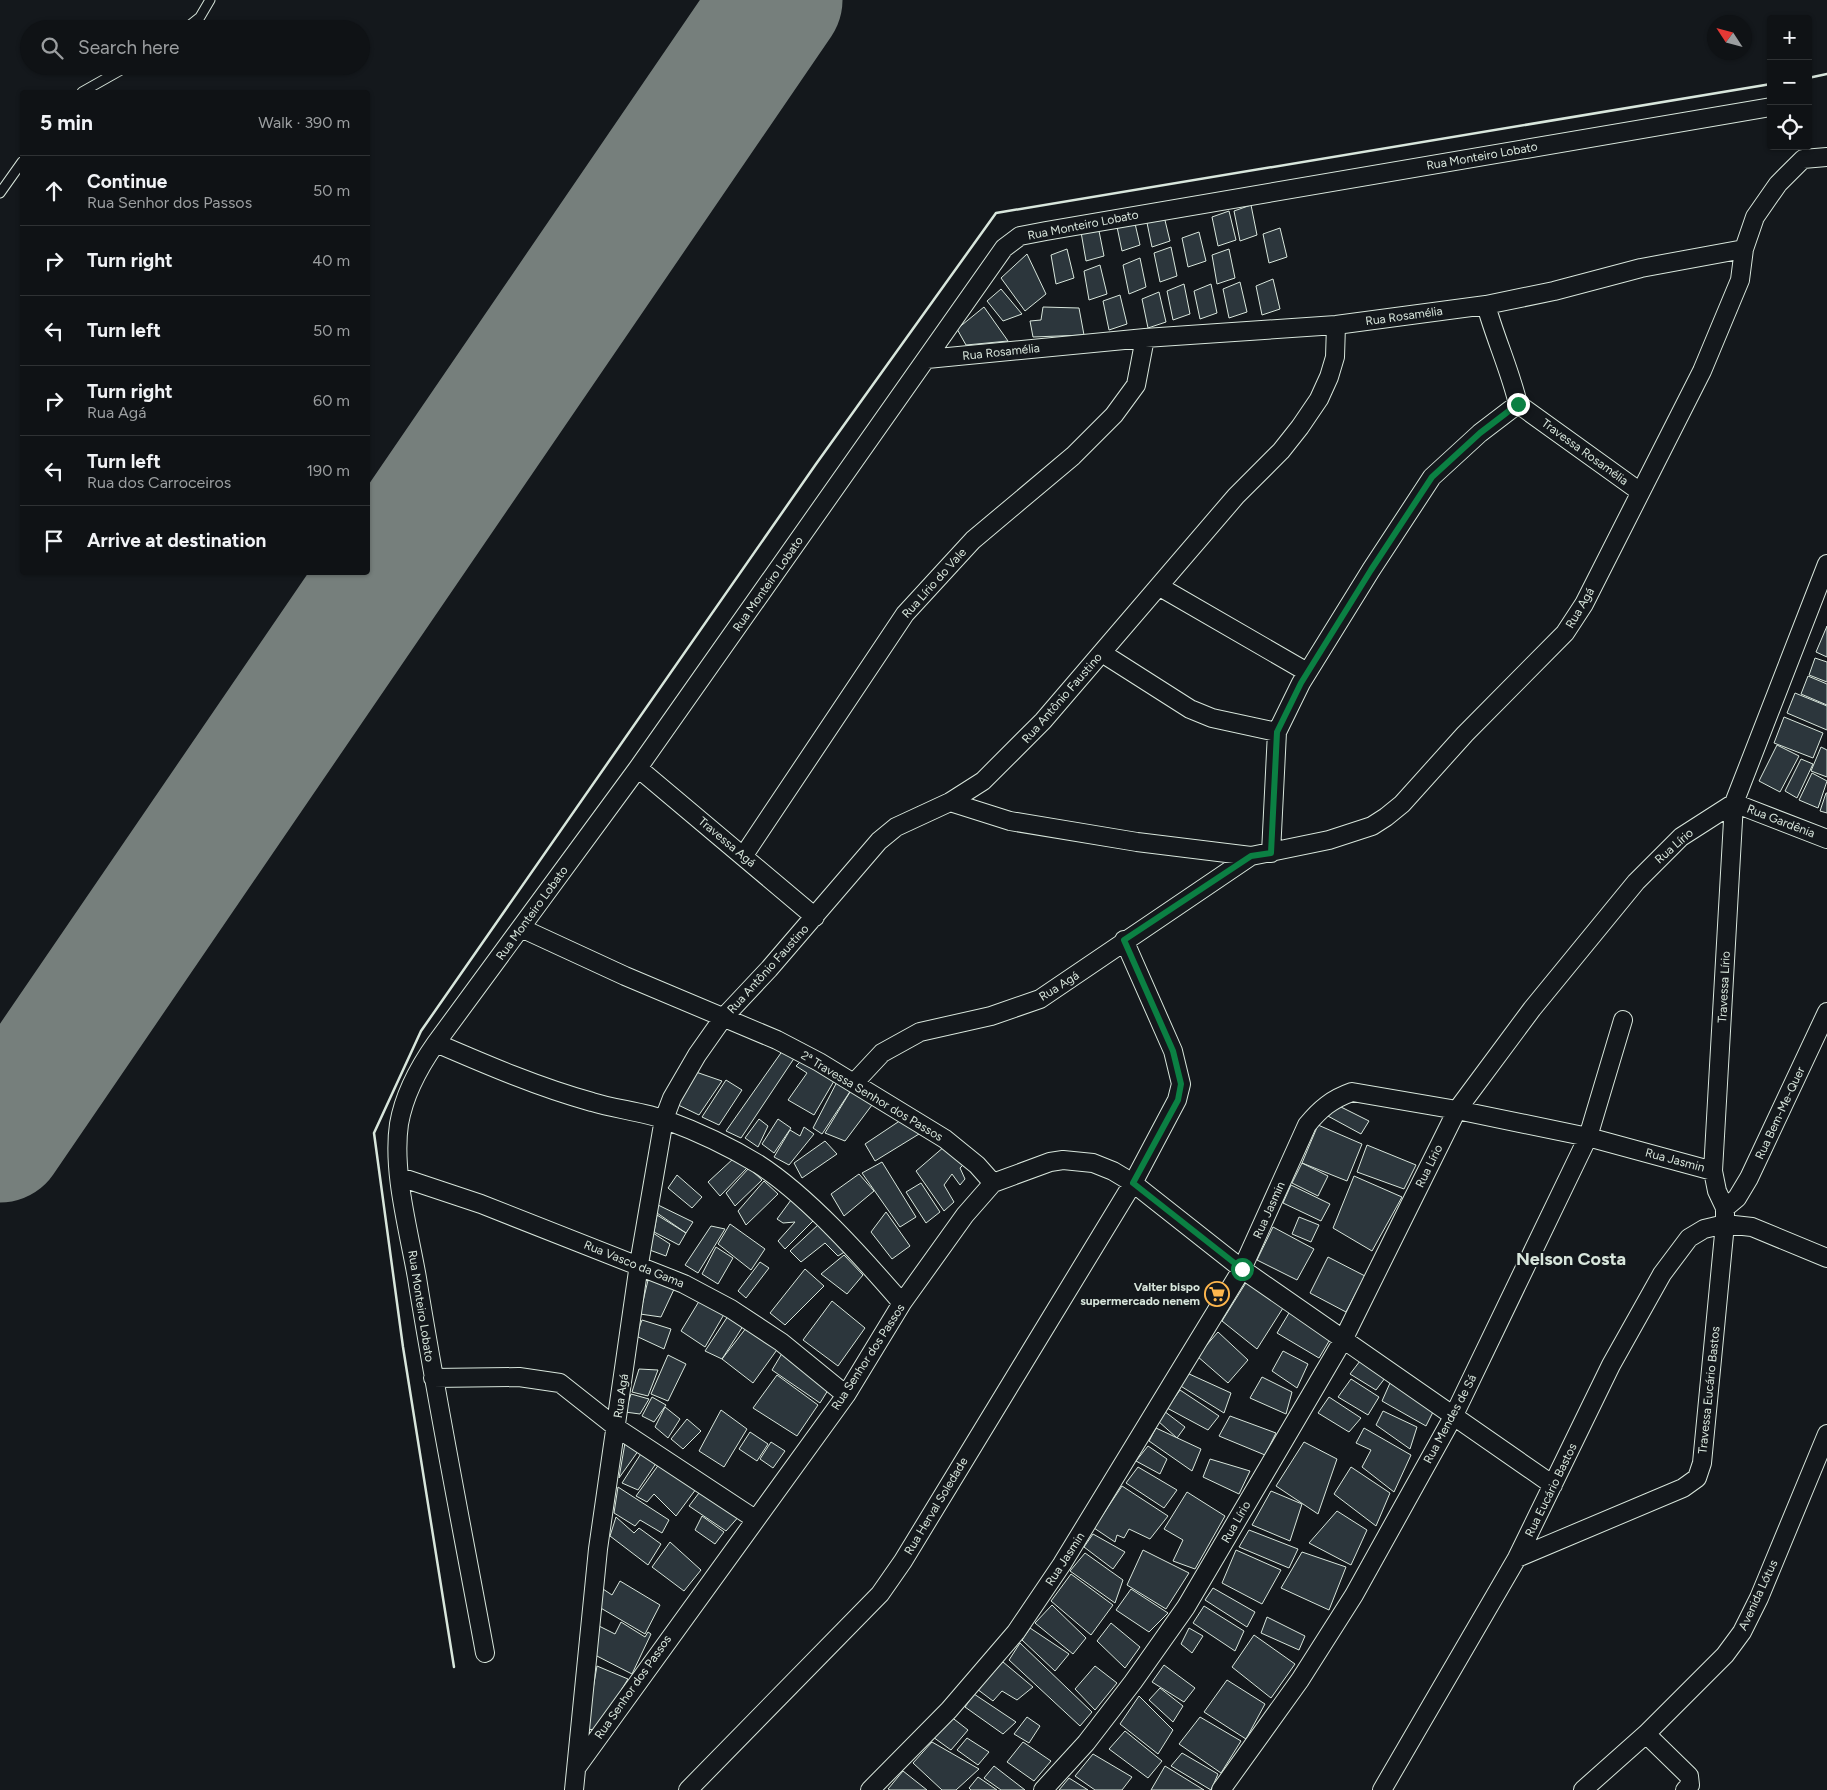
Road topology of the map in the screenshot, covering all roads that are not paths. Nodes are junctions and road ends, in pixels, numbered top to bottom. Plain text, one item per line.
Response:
1 (210, 0) edge
2 (196, 20) edge
3 (112, 75) edge
4 (86, 90) edge
5 (1767, 108) edge
6 (1802, 153) edge
7 (1827, 157) edge
8 (20, 165) edge
9 (0, 192) edge
10 (1744, 249) junction
11 (1486, 305) junction
12 (1336, 325) junction
13 (1145, 338) junction
14 (927, 360) junction
15 (1518, 404) junction
16 (1639, 491) junction
17 (1827, 564) edge
18 (1160, 587) junction
19 (1102, 653) junction
20 (1308, 672) junction
21 (1277, 732) junction
22 (638, 768) junction
23 (950, 802) junction
24 (1734, 803) junction
25 (1827, 838) edge
26 (1271, 853) junction
27 (744, 855) junction
28 (1251, 856) junction
29 (815, 917) junction
30 (521, 928) junction
31 (1124, 940) junction
32 (1827, 1012) edge
33 (723, 1018) junction
34 (1623, 1020) dead end
35 (436, 1043) junction
36 (854, 1083) junction
37 (1457, 1110) junction
38 (664, 1119) junction
39 (1588, 1137) junction
40 (1713, 1171) junction
41 (400, 1176) junction
42 (993, 1183) junction
43 (1133, 1183) junction
44 (1725, 1216) junction
45 (1827, 1258) edge
46 (639, 1264) junction
47 (1242, 1269) junction
48 (902, 1303) junction
49 (1343, 1340) junction
50 (433, 1378) junction
51 (846, 1395) junction
52 (1454, 1415) junction
53 (617, 1428) junction
54 (1827, 1434) edge
55 (1553, 1485) junction
56 (756, 1519) junction
57 (1517, 1558) junction
58 (485, 1653) dead end
59 (1646, 1734) junction
60 (576, 1768) junction
61 (574, 1790) edge
62 (688, 1790) edge
63 (870, 1790) edge
64 (1043, 1790) edge
65 (1222, 1790) edge
66 (1382, 1790) edge
67 (1583, 1790) edge
68 (1685, 1790) edge

1 - 2 lane
3 - 4 lane
5 - 14 street, Rua Monteiro Lobato
6 - 7 street
6 - 10 street
8 - 9 lane
10 - 11 street, Rua Rosamélia
10 - 16 street, Rua Agá
11 - 12 street, Rua Rosamélia
11 - 15 street
12 - 13 street, Rua Rosamélia
12 - 18 street, Rua Antônio Faustino
13 - 14 street, Rua Rosamélia
13 - 27 street, Rua Lírio do Vale
14 - 22 street, Rua Monteiro Lobato
15 - 16 street, Travessa Rosamélia
15 - 20 street
16 - 26 street, Rua Agá
17 - 24 street
18 - 19 street, Rua Antônio Faustino
18 - 20 street
19 - 21 street
19 - 23 street, Rua Antônio Faustino
20 - 21 street
21 - 26 street
22 - 27 street, Travessa Agá
22 - 30 street, Rua Monteiro Lobato
23 - 28 street, Rua Agá
23 - 29 street, Rua Antônio Faustino
24 - 25 street, Rua Gardênia
24 - 37 street, Rua Lírio
24 - 40 street, Travessa Lírio
26 - 28 street, Rua Agá
27 - 29 street, Travessa Agá
28 - 31 street, Rua Agá
29 - 33 street, Rua Antônio Faustino
30 - 33 street, 2ª Travessa Senhor dos Passos
30 - 35 street, Rua Monteiro Lobato
31 - 36 street, Rua Agá
31 - 43 street, Rua Herval Soledade
32 - 44 street, Rua Bem-Me-Quer
33 - 36 street, 2ª Travessa Senhor dos Passos
33 - 38 street, Rua Agá
34 - 39 street, Rua Mendes de Sá
35 - 38 street
35 - 41 street, Rua Monteiro Lobato
36 - 42 street, 2ª Travessa Senhor dos Passos
37 - 39 street, Rua Jasmin
37 - 47 street, Rua Jasmin
37 - 49 street, Rua Lírio
38 - 46 street, Rua Agá
38 - 48 street
39 - 40 street, Rua Jasmin
39 - 52 street, Rua Mendes de Sá
40 - 44 street, Rua Jasmin
41 - 46 street, Rua Vasco da Gama
41 - 50 street, Rua Monteiro Lobato
42 - 43 street, Rua Senhor dos Passos
42 - 48 street, Rua Senhor dos Passos
43 - 47 street, Rua Senhor dos Passos
43 - 62 street, Rua Herval Soledade
44 - 45 street
44 - 55 street, Rua Eucário Bastos
44 - 57 street, Travessa Eucário Bastos
46 - 51 street, Rua Vasco da Gama
46 - 53 street, Rua Agá
47 - 49 street, Rua Senhor dos Passos
47 - 63 street, Rua Jasmin
48 - 51 street, Rua Senhor dos Passos
49 - 52 street, Rua Senhor dos Passos
49 - 64 street, Rua Lírio
50 - 53 street
50 - 58 street, Rua Monteiro Lobato
51 - 56 street, Rua Senhor dos Passos
52 - 55 street, Rua Senhor dos Passos
52 - 65 street, Rua Mendes de Sá
53 - 56 street
53 - 60 street, Rua Agá
54 - 59 street, Avenida Lótus
55 - 57 street, Rua Eucário Bastos
56 - 60 street, Rua Senhor dos Passos
57 - 66 street, Rua Eucário Bastos
59 - 67 street, Avenida Lótus
59 - 68 street
60 - 61 street, Rua Agá

